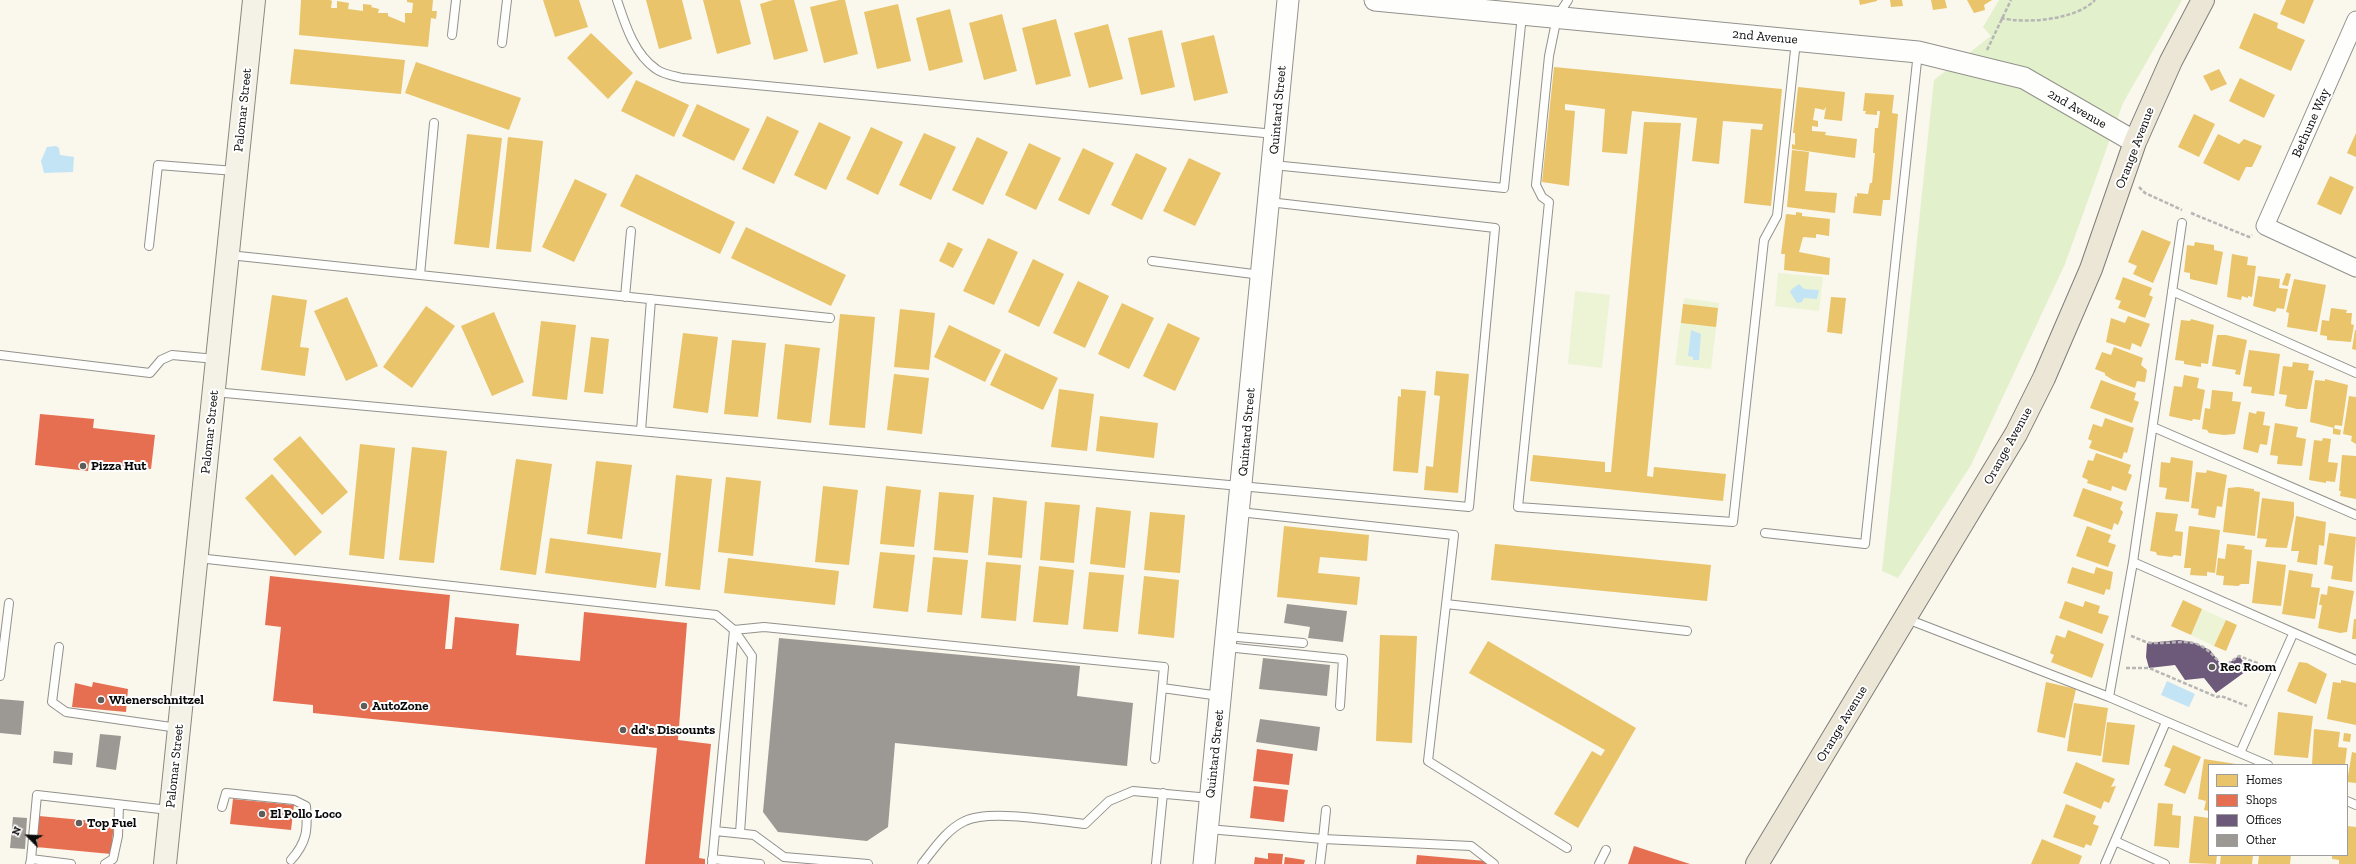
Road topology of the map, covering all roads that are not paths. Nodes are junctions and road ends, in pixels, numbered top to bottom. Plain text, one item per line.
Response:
1 (254, 0) edge
2 (456, 0) edge
3 (507, 0) edge
4 (617, 0) edge
5 (1288, 0) edge
6 (1375, 0) edge
7 (2203, 0) edge
8 (1562, 9) edge
9 (1522, 14) junction
10 (2356, 20) edge
11 (452, 35) dead end
12 (1796, 40) junction
13 (502, 43) dead end
14 (1918, 52) junction
15 (434, 123) dead end
16 (1275, 134) junction
17 (2135, 142) junction
18 (1273, 165) junction
19 (236, 171) junction
20 (1268, 201) junction
21 (2182, 223) dead end
22 (631, 231) dead end
23 (149, 246) dead end
24 (228, 255) junction
25 (1152, 261) dead end
26 (2356, 268) edge
27 (420, 275) junction
28 (1262, 275) junction
29 (2172, 291) junction
30 (625, 297) junction
31 (652, 299) junction
32 (830, 318) dead end
33 (0, 355) edge
34 (217, 359) junction
35 (2356, 373) edge
36 (214, 392) junction
37 (2153, 427) junction
38 (641, 431) junction
39 (1242, 486) junction
40 (1239, 512) junction
41 (2356, 515) edge
42 (1766, 533) dead end
43 (198, 558) junction
44 (2133, 562) junction
45 (9, 603) dead end
46 (1446, 604) junction
47 (1907, 619) junction
48 (734, 630) junction
49 (1687, 631) dead end
50 (2293, 634) junction
51 (1226, 641) junction
52 (1303, 643) dead end
53 (59, 647) dead end
54 (2356, 660) edge
55 (0, 676) edge
56 (1162, 688) junction
57 (1220, 696) junction
58 (2109, 697) junction
59 (1340, 706) dead end
60 (2166, 722) junction
61 (179, 728) junction
62 (2240, 753) junction
63 (1155, 759) dead end
64 (2266, 764) edge
65 (1163, 794) junction
66 (1210, 798) junction
67 (119, 805) junction
68 (222, 807) dead end
69 (171, 810) junction
70 (1326, 810) dead end
71 (1207, 829) junction
72 (715, 831) junction
73 (740, 834) junction
74 (1323, 838) junction
75 (2114, 841) junction
76 (1567, 848) dead end
77 (1606, 850) dead end
78 (291, 860) dead end
79 (786, 861) edge
80 (30, 862) edge
81 (712, 862) edge
82 (71, 864) edge
83 (105, 864) edge
84 (165, 864) edge
85 (760, 864) edge
86 (868, 864) edge
87 (922, 864) edge
88 (1156, 864) edge
89 (1204, 864) edge
90 (1320, 864) edge
91 (1494, 864) edge
92 (1599, 864) edge
93 (1757, 864) edge
94 (2105, 864) edge
95 (2165, 864) edge

1 - 19 main road, Palomar Street
2 - 11 lane
3 - 13 lane
4 - 16 lane
5 - 16 street, Quintard Street
6 - 9 street, 2nd Avenue
7 - 17 main road, Orange Avenue
8 - 9 street, 2nd Avenue
8 - 12 street, 2nd Avenue
8 - 12 lane
9 - 18 lane
10 - 26 street, Bethune Way
12 - 14 street, 2nd Avenue
14 - 17 street, 2nd Avenue
14 - 42 lane
15 - 27 lane
16 - 18 street, Quintard Street
17 - 47 main road, Orange Avenue
18 - 20 street, Quintard Street
19 - 23 lane
19 - 24 main road, Palomar Street
20 - 28 street, Quintard Street
20 - 39 lane
21 - 29 lane
22 - 30 lane
24 - 27 lane
24 - 34 main road, Palomar Street
25 - 28 lane
27 - 30 lane
28 - 39 street, Quintard Street
29 - 35 lane
29 - 37 lane
30 - 31 lane
31 - 32 lane
31 - 38 lane
33 - 34 lane
34 - 36 main road, Palomar Street
36 - 38 lane
36 - 43 main road, Palomar Street
37 - 41 lane
37 - 44 lane
38 - 39 lane
39 - 40 street, Quintard Street
40 - 46 lane
40 - 51 street, Quintard Street
43 - 48 lane
43 - 61 main road, Palomar Street
44 - 50 lane
44 - 58 lane
45 - 55 lane
46 - 49 lane
46 - 76 lane
47 - 58 lane
47 - 93 main road, Orange Avenue
48 - 56 lane
48 - 72 lane
48 - 73 lane
50 - 54 lane
50 - 62 lane
51 - 52 lane
51 - 57 street, Quintard Street
51 - 59 lane
53 - 61 lane
56 - 57 lane
56 - 63 lane
57 - 66 street, Quintard Street
58 - 60 lane
60 - 62 lane
60 - 75 lane
61 - 69 main road, Palomar Street
62 - 64 lane
65 - 66 lane
65 - 87 lane
65 - 88 lane
66 - 71 street, Quintard Street
67 - 69 lane
67 - 80 lane
67 - 83 lane
68 - 78 lane
69 - 84 main road, Palomar Street
70 - 74 lane
71 - 74 lane
71 - 89 street, Quintard Street
72 - 73 lane
72 - 81 lane
73 - 79 lane
74 - 90 lane
74 - 91 lane
75 - 94 lane
75 - 95 lane
77 - 92 lane
79 - 86 lane
80 - 82 lane
81 - 85 lane

